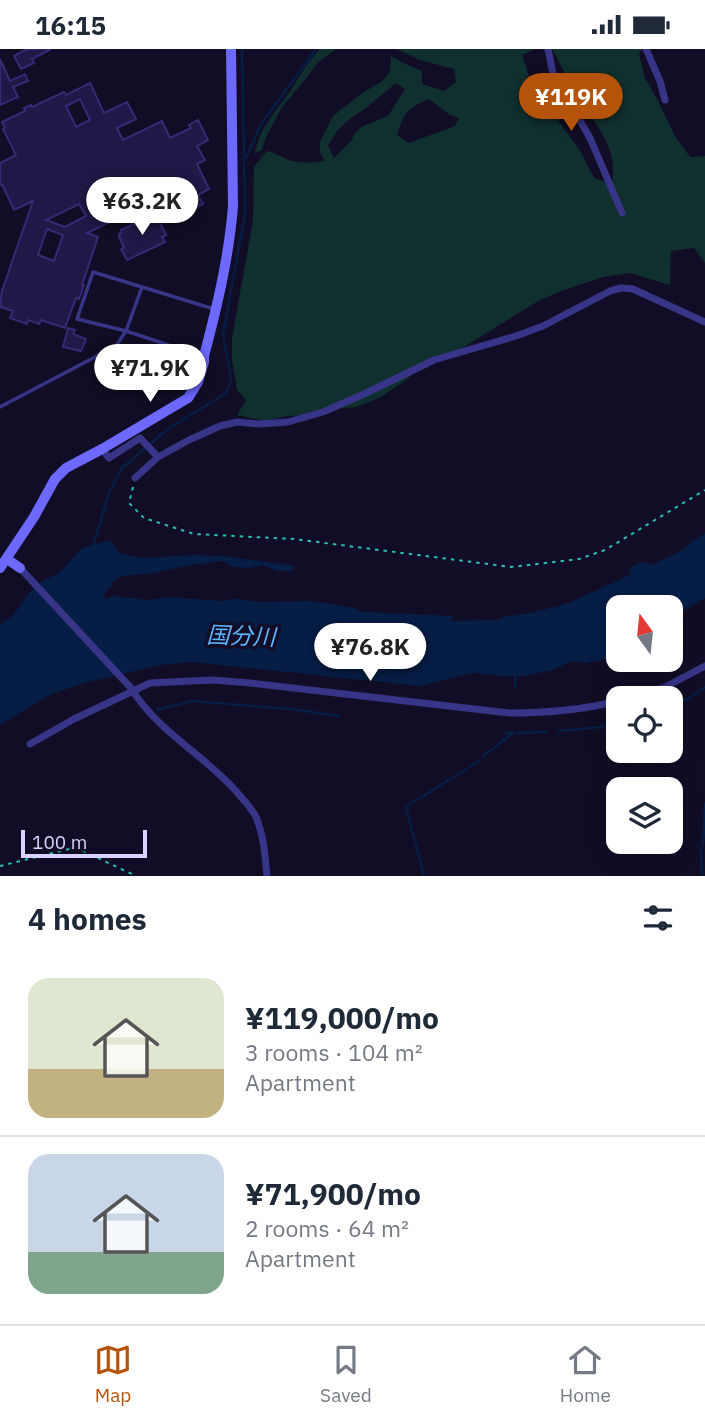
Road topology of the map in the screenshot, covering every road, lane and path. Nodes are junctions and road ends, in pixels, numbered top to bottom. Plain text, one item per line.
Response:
1 (230, 49) edge
2 (548, 49) edge
3 (646, 49) edge
4 (665, 100) dead end
5 (622, 213) dead end
6 (142, 287) junction
7 (216, 310) junction
8 (705, 322) edge
9 (126, 331) junction
10 (204, 356) junction
11 (0, 407) edge
12 (103, 449) junction
13 (155, 455) junction
14 (135, 478) joint
15 (705, 490) edge
16 (7, 559) junction
17 (0, 568) edge
18 (20, 568) joint
19 (705, 666) edge
20 (705, 673) edge
21 (690, 675) junction
22 (667, 686) edge
23 (132, 690) junction
24 (606, 704) edge
25 (30, 744) dead end
26 (0, 866) edge
27 (136, 876) edge
28 (267, 876) edge

1 - 7 street
2 - 5 street
3 - 4 street
6 - 7 lane
6 - 9 lane
6 - 9 lane
7 - 10 street
8 - 13 street
9 - 10 lane
9 - 11 lane
10 - 12 street
12 - 13 street
12 - 16 street
13 - 14 street
14 - 15 path
16 - 17 street
16 - 18 street
18 - 23 street
19 - 21 street
20 - 21 street
21 - 22 street
23 - 24 street
23 - 25 street
23 - 28 street
26 - 27 path

